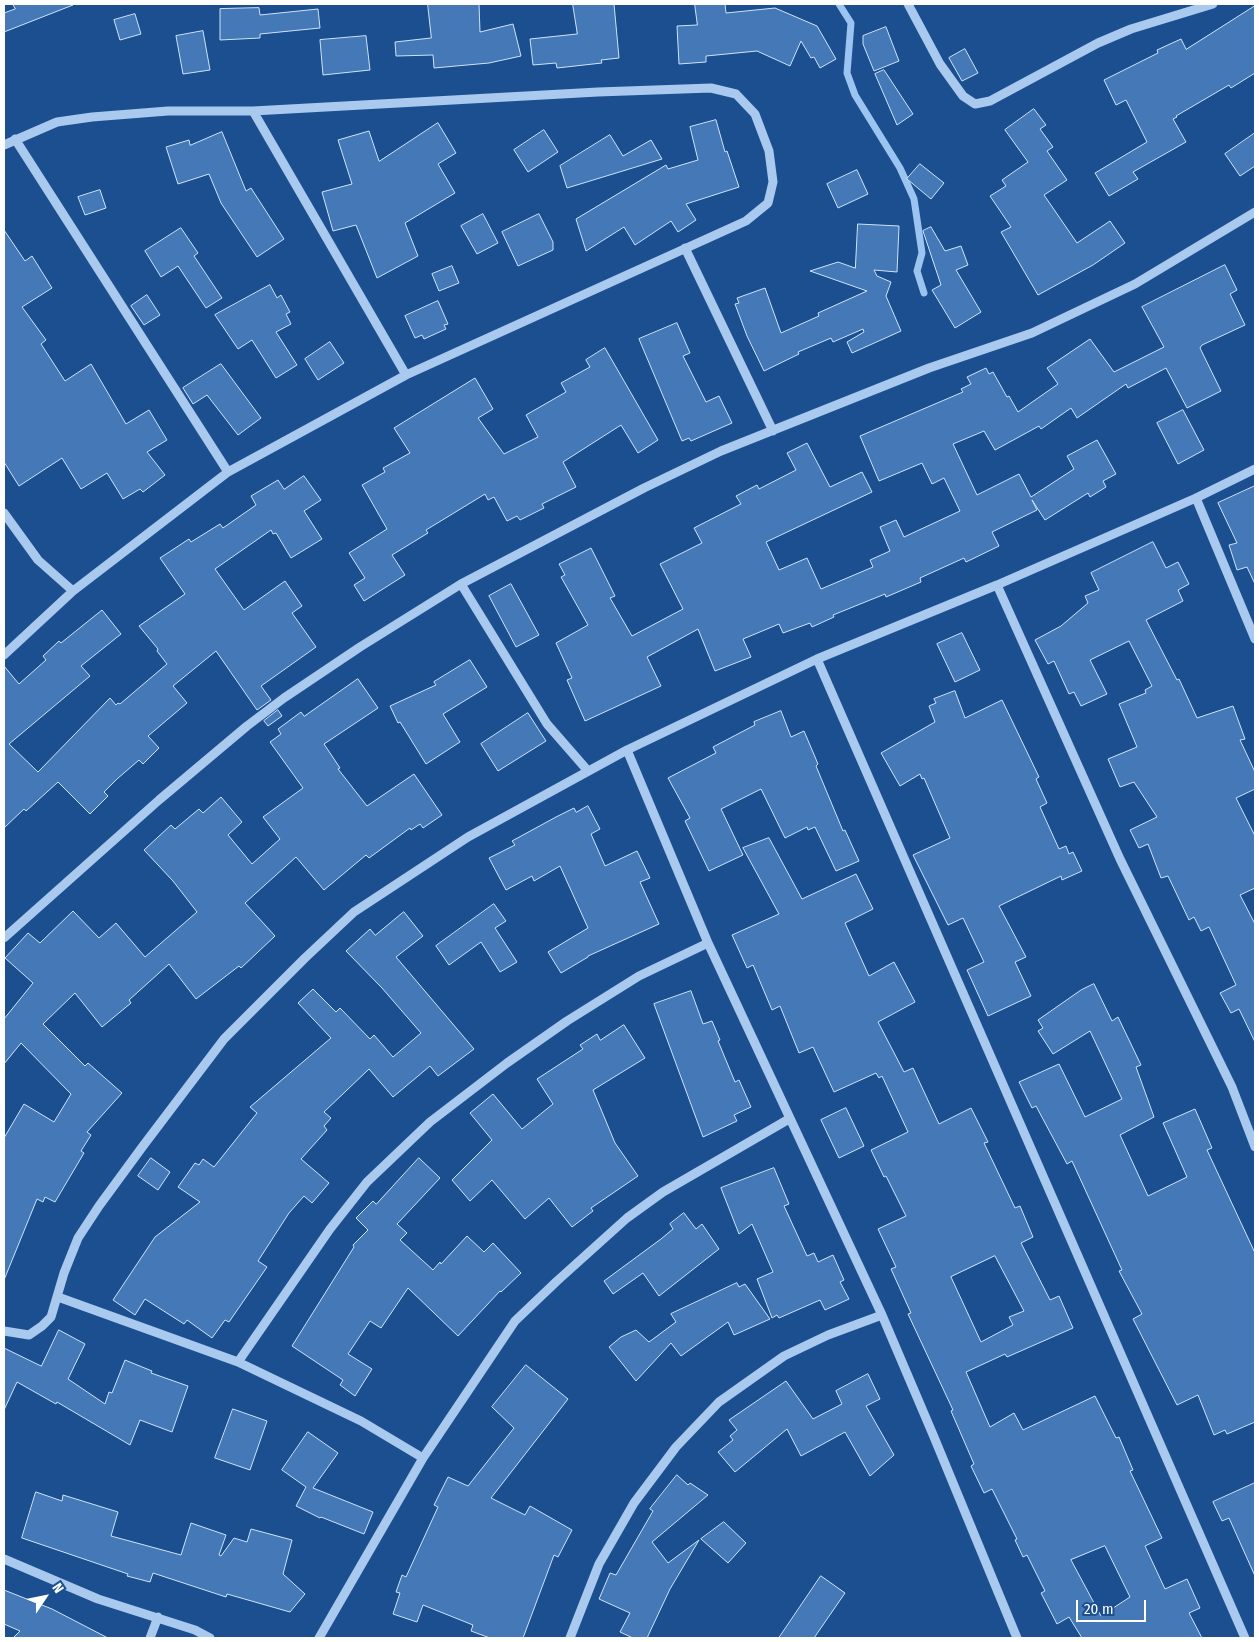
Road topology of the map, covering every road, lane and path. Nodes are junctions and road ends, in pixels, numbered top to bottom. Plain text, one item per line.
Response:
1 (908, 4) edge
2 (1213, 4) edge
3 (253, 111) junction
4 (15, 140) junction
5 (4, 145) edge
6 (1255, 212) edge
7 (685, 248) junction
8 (406, 375) junction
9 (772, 431) junction
10 (1255, 470) edge
11 (228, 472) junction
12 (1196, 498) junction
13 (4, 513) edge
14 (461, 584) junction
15 (997, 585) junction
16 (73, 591) junction
17 (1255, 639) edge
18 (4, 655) edge
19 (817, 659) junction
20 (626, 750) junction
21 (588, 771) junction
22 (4, 938) edge
23 (708, 943) junction
24 (789, 1119) junction
25 (1255, 1147) edge
26 (58, 1297) junction
27 (882, 1315) junction
28 (4, 1331) edge
29 (238, 1362) junction
30 (422, 1458) junction
31 (4, 1559) edge
32 (158, 1617) junction
33 (150, 1638) edge
34 (210, 1638) edge
35 (319, 1638) edge
36 (570, 1638) edge
37 (1017, 1638) edge
38 (1245, 1638) edge

1 - 2 street
3 - 4 street
3 - 7 street
3 - 8 street
4 - 5 street
4 - 11 street
6 - 9 street
7 - 8 street
7 - 9 street
8 - 11 street
9 - 14 street
10 - 12 street
11 - 16 street
12 - 15 street
12 - 17 street
13 - 16 street
14 - 21 street
14 - 22 street
15 - 19 street
15 - 25 street
16 - 18 street
19 - 20 street
19 - 38 street
20 - 21 street
20 - 23 street
21 - 26 street
23 - 24 street
23 - 29 street
24 - 27 street
24 - 30 street
26 - 28 street
26 - 29 street
27 - 36 street
27 - 37 street
29 - 30 street
30 - 35 street
31 - 32 street
32 - 33 street
32 - 34 street

